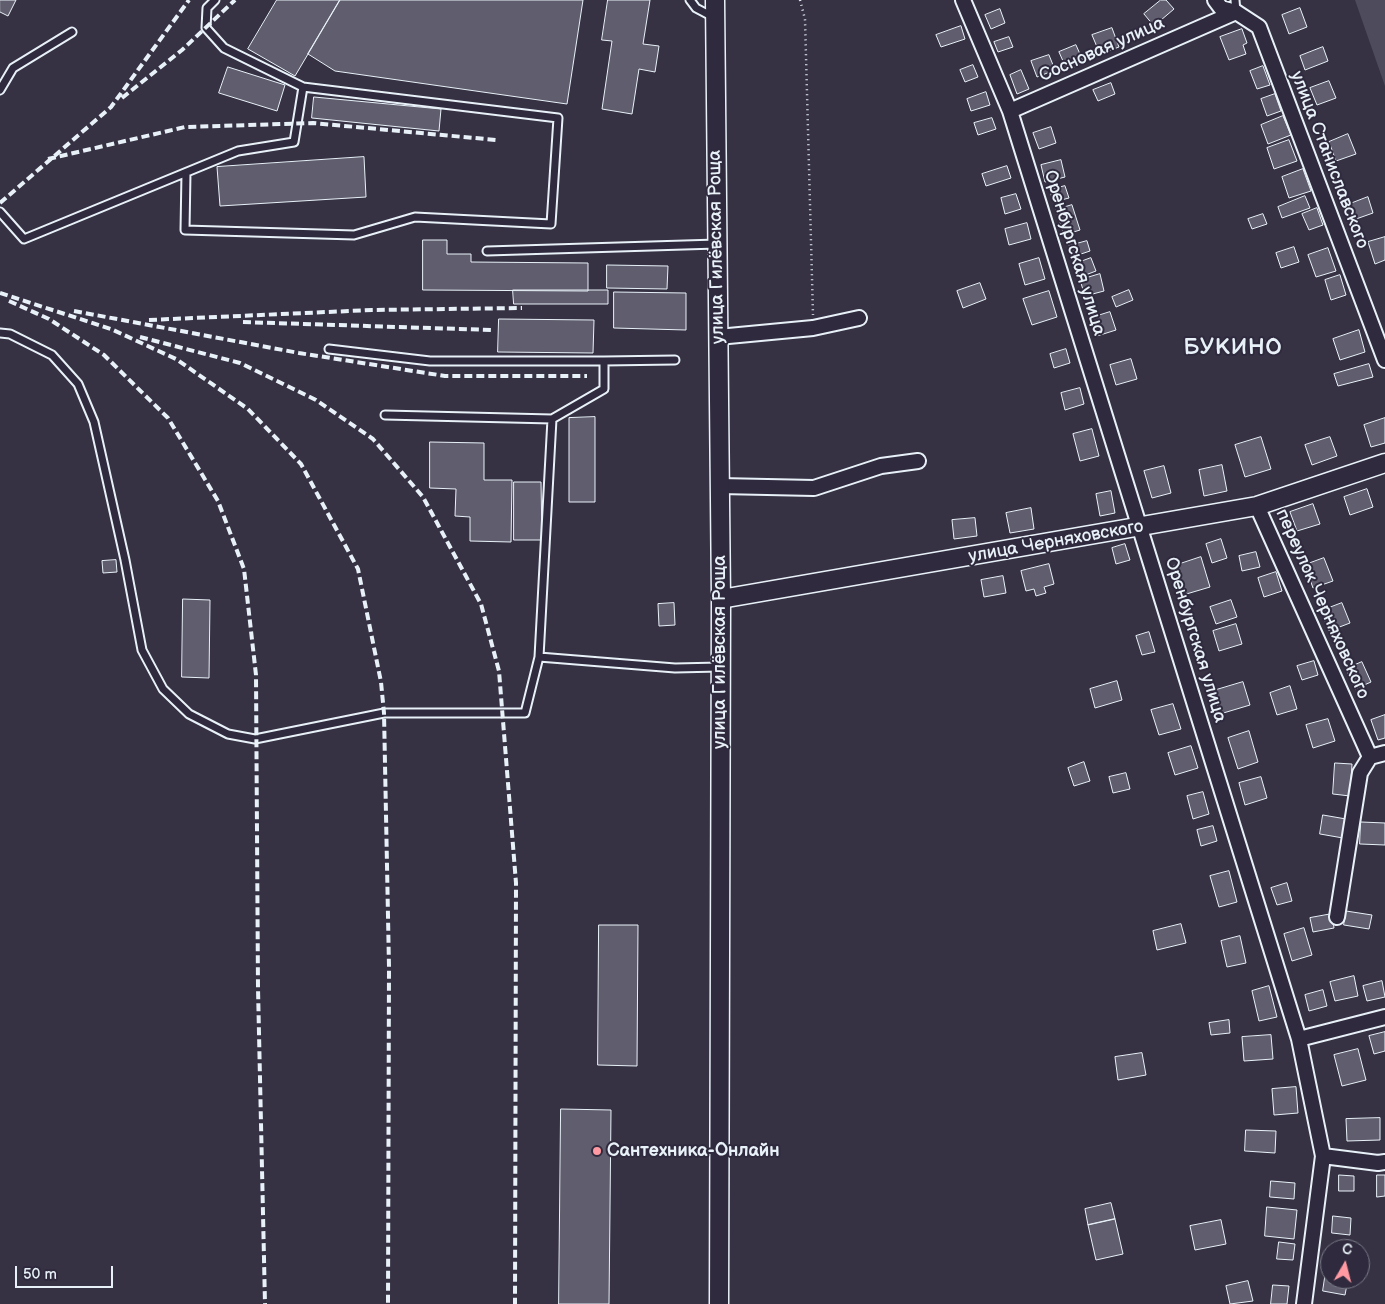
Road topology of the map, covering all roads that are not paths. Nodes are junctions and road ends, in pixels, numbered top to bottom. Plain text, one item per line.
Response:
1 (216, 0) edge
2 (690, 0) edge
3 (715, 0) edge
4 (963, 0) edge
5 (1215, 0) edge
6 (1236, 6) edge
7 (715, 18) junction
8 (72, 32) dead end
9 (303, 87) junction
10 (0, 90) edge
11 (1010, 111) junction
12 (186, 173) junction
13 (0, 212) edge
14 (717, 244) junction
15 (487, 251) dead end
16 (859, 318) dead end
17 (0, 333) edge
18 (718, 337) junction
19 (329, 349) dead end
20 (675, 360) dead end
21 (1385, 360) edge
22 (604, 361) junction
23 (386, 415) dead end
24 (552, 419) junction
25 (918, 461) dead end
26 (1385, 464) edge
27 (720, 486) junction
28 (1257, 506) junction
29 (1141, 528) junction
30 (721, 599) junction
31 (539, 657) junction
32 (720, 667) junction
33 (1385, 753) edge
34 (1370, 758) junction
35 (1337, 917) dead end
36 (1385, 1017) edge
37 (1300, 1039) junction
38 (1323, 1156) junction
39 (1385, 1162) edge
40 (719, 1304) edge
41 (1304, 1304) edge

1 - 9 lane
2 - 7 lane
3 - 7 street, улица Гилёвская Роща
4 - 11 street, Оренбургская улица
5 - 6 street, улица Станиславского
6 - 11 street, Сосновая улица
6 - 21 street, улица Станиславского
7 - 14 street, улица Гилёвская Роща
8 - 10 lane
9 - 12 lane
9 - 12 lane
11 - 29 street, Оренбургская улица
12 - 13 lane
14 - 15 lane
14 - 18 street, улица Гилёвская Роща
16 - 18 street
17 - 31 lane
18 - 27 street, улица Гилёвская Роща
19 - 22 lane
20 - 22 lane
22 - 24 lane
23 - 24 lane
24 - 31 lane
25 - 27 street
26 - 28 street, улица Черняховского
27 - 30 street, улица Гилёвская Роща
28 - 29 street, улица Черняховского
28 - 34 street, переулок Черняховского
29 - 30 street, улица Черняховского
29 - 37 street, Оренбургская улица
30 - 32 street, улица Гилёвская Роща
31 - 32 lane
32 - 40 street, улица Гилёвская Роща
33 - 34 street
34 - 35 street
36 - 37 street
37 - 38 street, Оренбургская улица
38 - 39 street
38 - 41 street, Оренбургская улица

